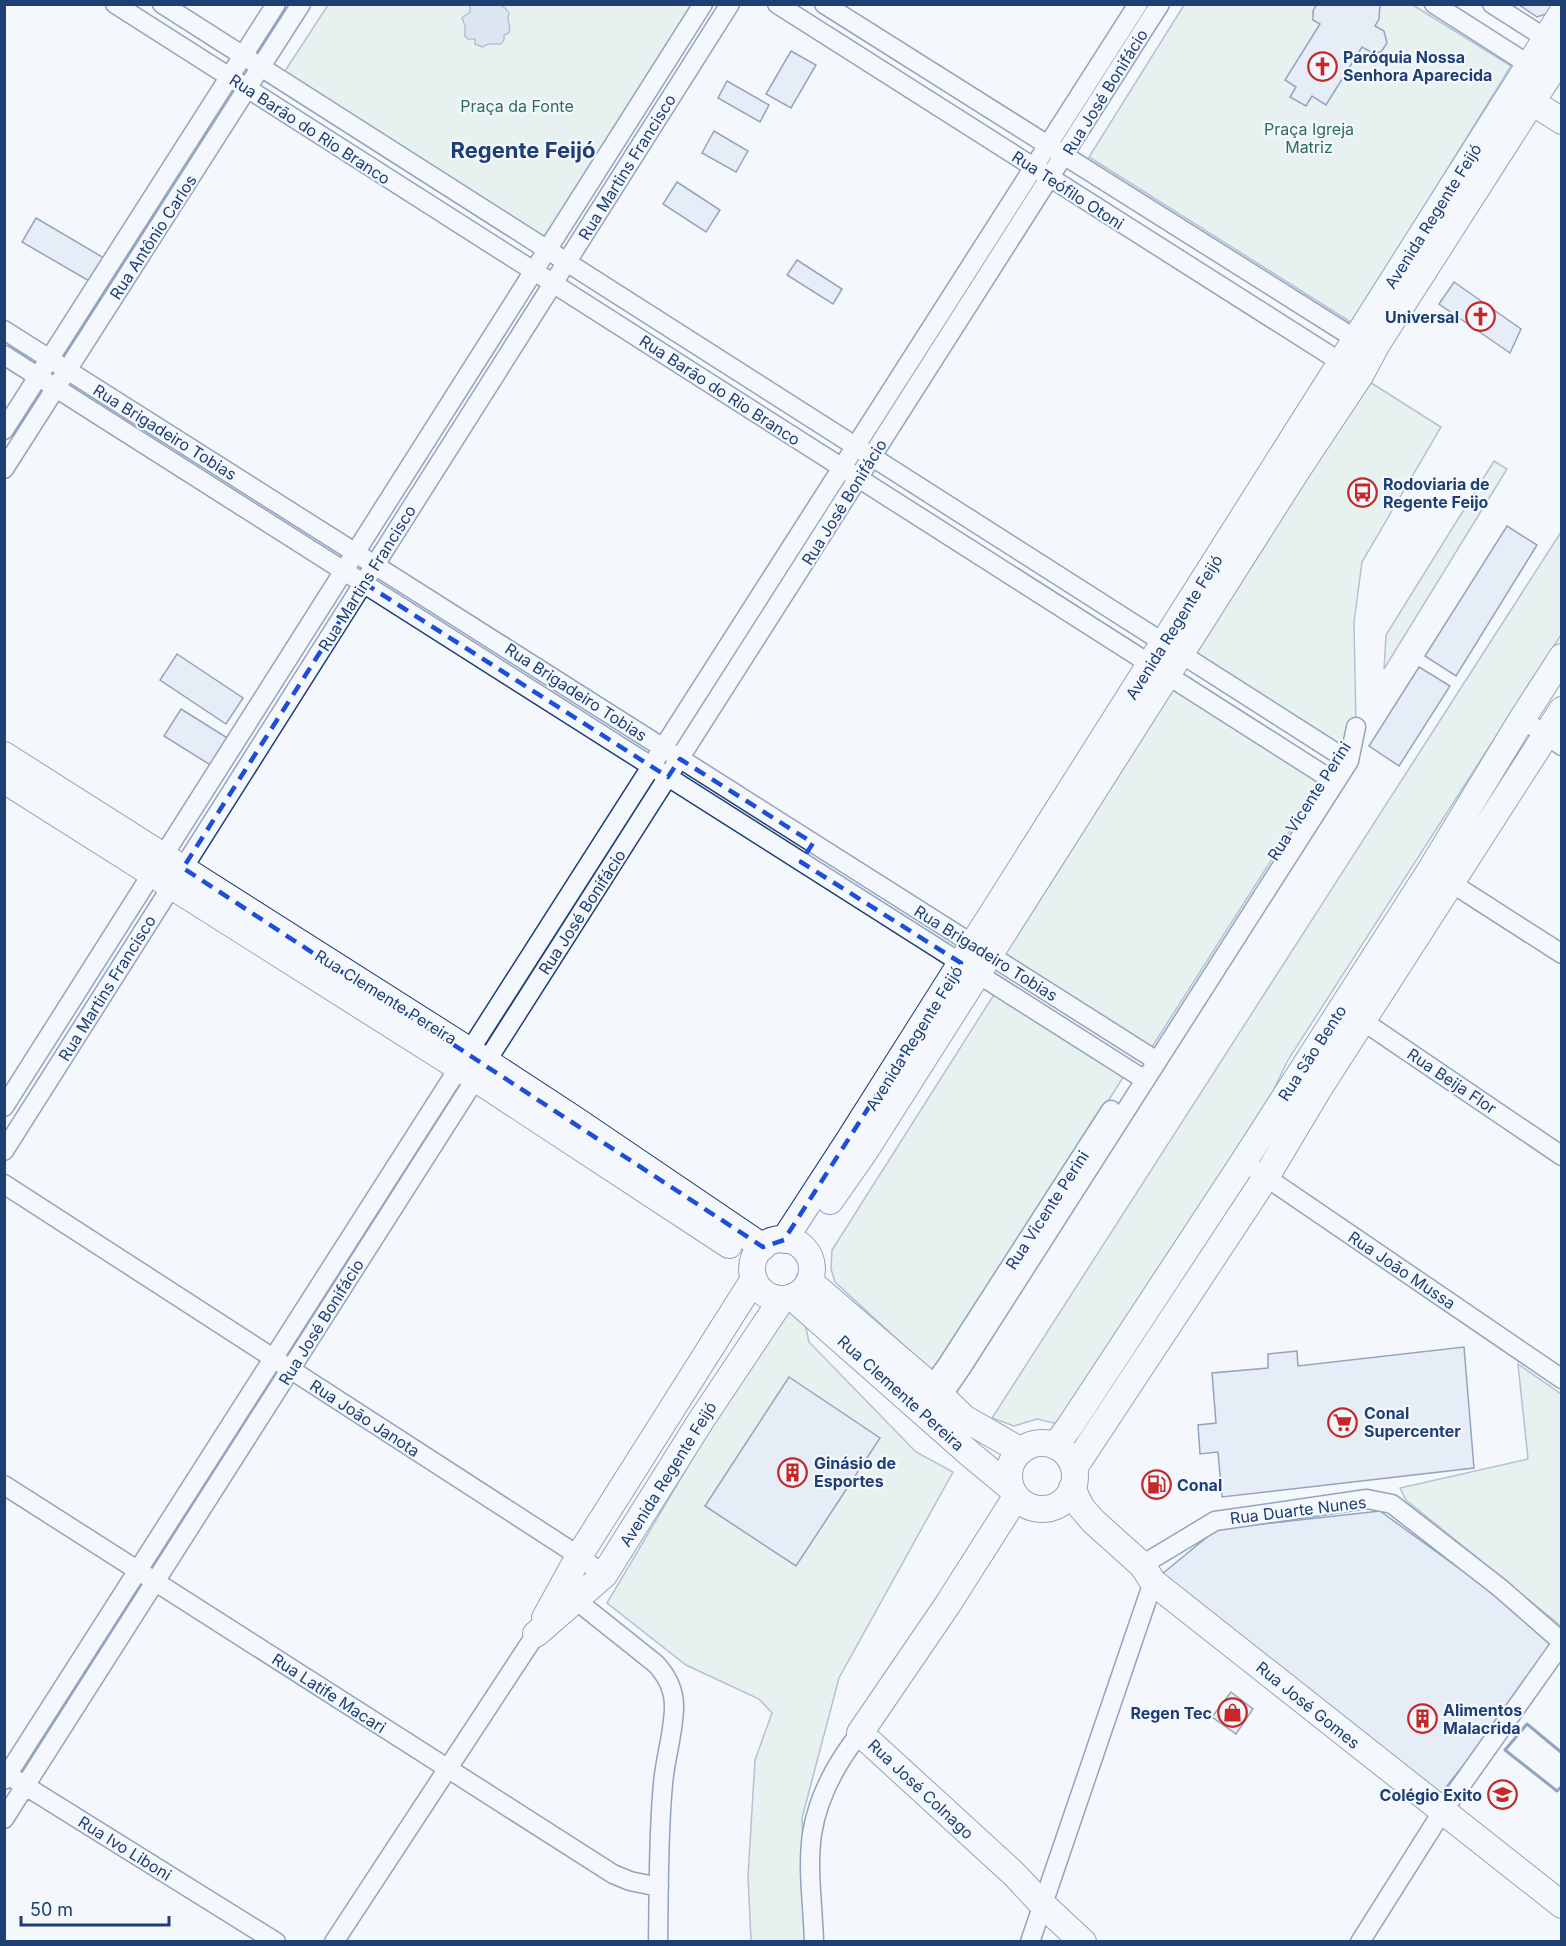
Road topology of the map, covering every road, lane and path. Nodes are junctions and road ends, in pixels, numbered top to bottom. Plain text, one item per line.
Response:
1 (115, 4) edge
2 (162, 4) edge
3 (276, 4) edge
4 (301, 4) edge
5 (703, 4) edge
6 (730, 4) edge
7 (777, 4) edge
8 (824, 4) edge
9 (1138, 4) edge
10 (1160, 4) edge
11 (1434, 4) edge
12 (1492, 4) edge
13 (1562, 12) edge
14 (1556, 47) edge
15 (243, 56) junction
16 (261, 67) junction
17 (1538, 71) junction
18 (229, 77) junction
19 (247, 89) junction
20 (1522, 96) junction
21 (1562, 121) edge
22 (1048, 146) junction
23 (1064, 156) junction
24 (1034, 168) junction
25 (1049, 179) junction
26 (547, 250) junction
27 (567, 262) junction
28 (534, 272) junction
29 (553, 283) junction
30 (4, 330) edge
31 (1365, 345) junction
32 (4, 355) edge
33 (50, 359) junction
34 (1351, 368) junction
35 (68, 370) junction
36 (39, 376) junction
37 (57, 388) junction
38 (4, 430) edge
39 (856, 447) junction
40 (872, 458) junction
41 (842, 468) junction
42 (4, 470) edge
43 (858, 479) junction
44 (356, 553) junction
45 (375, 565) junction
46 (344, 571) junction
47 (364, 583) junction
48 (1172, 648) junction
49 (1562, 657) edge
50 (282, 670) junction
51 (1158, 670) junction
52 (302, 682) junction
53 (1562, 710) edge
54 (1521, 719) junction
55 (1553, 740) edge
56 (663, 748) junction
57 (4, 755) edge
58 (1344, 757) joint
59 (680, 759) junction
60 (652, 766) junction
61 (668, 777) junction
62 (1330, 779) junction
63 (4, 780) edge
64 (813, 843) junction
65 (801, 862) junction
66 (1431, 868) junction
67 (167, 871) junction
68 (1451, 884) junction
69 (1562, 954) edge
70 (975, 959) junction
71 (1352, 1014) junction
72 (1152, 1058) junction
73 (472, 1065) junction
74 (1140, 1076) junction
75 (4, 1107) edge
76 (4, 1151) edge
77 (1562, 1156) edge
78 (1244, 1161) junction
79 (1266, 1177) junction
80 (4, 1184) edge
81 (771, 1254) junction
82 (795, 1293) junction
83 (274, 1359) junction
84 (290, 1371) junction
85 (1562, 1379) edge
86 (930, 1401) junction
87 (674, 1406) junction
88 (700, 1422) junction
89 (1055, 1446) junction
90 (1021, 1450) junction
91 (1073, 1478) junction
92 (4, 1485) edge
93 (1014, 1492) junction
94 (579, 1556) junction
95 (139, 1570) junction
96 (1148, 1574) junction
97 (604, 1575) junction
98 (156, 1582) junction
99 (568, 1594) junction
100 (536, 1634) joint
101 (1562, 1642) edge
102 (860, 1733) junction
103 (448, 1769) junction
104 (6, 1776) edge
105 (26, 1786) junction
106 (1442, 1812) junction
107 (4, 1819) edge
108 (659, 1887) junction
109 (1042, 1904) junction
110 (1562, 1905) edge
111 (276, 1941) edge
112 (334, 1941) edge
113 (658, 1941) edge
114 (814, 1941) edge
115 (1030, 1941) edge
116 (1083, 1941) edge
117 (1360, 1941) edge

1 - 18 street, Rua Barão do Rio Branco
2 - 15 street, Rua Barão do Rio Branco
3 - 15 street, Rua Antônio Carlos
4 - 16 street, Rua Antônio Carlos
5 - 26 street, Rua Martins Francisco
6 - 27 street, Rua Martins Francisco
7 - 24 street, Rua Teófilo Otoni
8 - 22 street, Rua Teófilo Otoni
9 - 22 street, Rua José Bonifácio
10 - 23 street, Rua José Bonifácio
11 - 17 street
12 - 14 street
13 - 14 street, Avenida Regente Feijó
14 - 17 street, Avenida Regente Feijó
15 - 16 street, Rua Barão do Rio Branco
15 - 18 street, Rua Antônio Carlos
16 - 19 street, Rua Antônio Carlos
16 - 26 street, Rua Barão do Rio Branco
17 - 20 street, Avenida Regente Feijó
18 - 19 street, Rua Barão do Rio Branco
18 - 33 street, Rua Antônio Carlos
19 - 28 street, Rua Barão do Rio Branco
19 - 35 street, Rua Antônio Carlos
20 - 21 street
20 - 31 street, Avenida Regente Feijó
22 - 23 street, Rua Teófilo Otoni
22 - 24 street, Rua José Bonifácio
23 - 25 street, Rua José Bonifácio
23 - 31 street, Rua Teófilo Otoni
24 - 25 street, Rua Teófilo Otoni
24 - 39 street, Rua José Bonifácio
25 - 34 street, Rua Teófilo Otoni
25 - 40 street, Rua José Bonifácio
26 - 27 street, Rua Barão do Rio Branco
26 - 28 street, Rua Martins Francisco
27 - 29 street, Rua Martins Francisco
27 - 39 street, Rua Barão do Rio Branco
28 - 29 street, Rua Barão do Rio Branco
28 - 44 street, Rua Martins Francisco
29 - 41 street, Rua Barão do Rio Branco
29 - 45 street, Rua Martins Francisco
30 - 33 street, Rua Brigadeiro Tobias
31 - 34 street, Avenida Regente Feijó
32 - 36 street, Rua Brigadeiro Tobias
33 - 35 street, Rua Brigadeiro Tobias
33 - 36 street, Rua Antônio Carlos
34 - 48 street, Avenida Regente Feijó
35 - 37 street, Rua Antônio Carlos
35 - 44 street, Rua Brigadeiro Tobias
36 - 37 street, Rua Brigadeiro Tobias
36 - 38 street, Rua Antônio Carlos
37 - 42 street, Rua Antônio Carlos
37 - 46 street, Rua Brigadeiro Tobias
39 - 40 street, Rua Barão do Rio Branco
39 - 41 street, Rua José Bonifácio
40 - 43 street, Rua José Bonifácio
40 - 48 street, Rua Barão do Rio Branco
41 - 43 street, Rua Barão do Rio Branco
41 - 56 street, Rua José Bonifácio
43 - 51 street, Rua Barão do Rio Branco
43 - 59 street, Rua José Bonifácio
44 - 45 street, Rua Brigadeiro Tobias
44 - 46 street, Rua Martins Francisco
45 - 47 street, Rua Martins Francisco
45 - 56 street, Rua Brigadeiro Tobias
46 - 47 street, Rua Brigadeiro Tobias
46 - 50 street, Rua Martins Francisco
47 - 52 street, Rua Martins Francisco
47 - 60 street, Rua Brigadeiro Tobias
48 - 51 street, Avenida Regente Feijó
48 - 58 street, Rua Barão do Rio Branco
49 - 54 street, Rua São Bento
50 - 52 street
50 - 67 street, Rua Martins Francisco
51 - 62 street, Rua Barão do Rio Branco
51 - 70 street, Avenida Regente Feijó
52 - 67 street, Rua Martins Francisco
53 - 55 street, Rua São Bento
54 - 55 street
54 - 66 street, Rua São Bento
55 - 68 street, Rua São Bento
56 - 59 street, Rua Brigadeiro Tobias
56 - 60 street, Rua José Bonifácio
57 - 67 street, Rua Clemente Pereira
58 - 62 street, Rua Vicente Perini
59 - 61 street, Rua José Bonifácio
59 - 64 street, Rua Brigadeiro Tobias
60 - 61 street, Rua Brigadeiro Tobias
60 - 73 street, Rua José Bonifácio
61 - 65 street, Rua Brigadeiro Tobias
61 - 73 street, Rua José Bonifácio
62 - 72 street, Rua Vicente Perini
63 - 67 street, Rua Clemente Pereira
64 - 65 street
64 - 70 street, Rua Brigadeiro Tobias
65 - 70 street, Rua Brigadeiro Tobias
66 - 68 street
66 - 71 street, Rua São Bento
67 - 73 street, Rua Clemente Pereira
67 - 75 street, Rua Martins Francisco
67 - 76 street, Rua Martins Francisco
68 - 69 street
68 - 71 street, Rua São Bento
70 - 72 street, Rua Brigadeiro Tobias
70 - 74 street, Rua Brigadeiro Tobias
70 - 81 street, Avenida Regente Feijó
71 - 77 street, Rua Beija Flor
71 - 78 street, Rua São Bento
71 - 79 street, Rua São Bento
72 - 74 street, Rua Vicente Perini
73 - 81 street, Rua Clemente Pereira
73 - 83 street, Rua José Bonifácio
73 - 84 street, Rua José Bonifácio
74 - 86 street, Rua Vicente Perini
78 - 79 street, Rua João Mussa
78 - 89 street, Rua São Bento
79 - 85 street, Rua João Mussa
79 - 91 street, Rua São Bento
80 - 83 street, Rua João Janota
81 - 82 street
81 - 82 street
81 - 87 street, Avenida Regente Feijó
82 - 86 street, Rua Clemente Pereira
82 - 88 street, Avenida Regente Feijó
83 - 84 street, Rua João Janota
83 - 95 street, Rua José Bonifácio
84 - 94 street, Rua João Janota
84 - 98 street, Rua José Bonifácio
86 - 90 street, Rua Clemente Pereira
86 - 93 street, Rua Clemente Pereira
87 - 88 street
87 - 94 street, Avenida Regente Feijó
88 - 97 street, Avenida Regente Feijó
89 - 90 street
89 - 91 street
90 - 93 street
91 - 93 street
91 - 96 street, Rua José Gomes
92 - 95 street, Rua Latife Macari
93 - 102 street, Rua José Colnago
94 - 97 street, Rua João Janota
94 - 99 street, Avenida Regente Feijó
95 - 98 street, Rua Latife Macari
95 - 104 street, Rua José Bonifácio
96 - 101 street, Rua Duarte Nunes
96 - 106 street, Rua José Gomes
96 - 109 street
97 - 99 street, Avenida Regente Feijó
98 - 103 street, Rua Latife Macari
98 - 105 street, Rua José Bonifácio
99 - 100 street, Avenida Regente Feijó
99 - 108 street
100 - 103 street, Avenida Regente Feijó
101 - 106 street
102 - 109 street, Rua José Colnago
102 - 114 street
103 - 108 street, Rua Latife Macari
103 - 112 street, Avenida Regente Feijó
104 - 105 street, Rua Ivo Liboni
105 - 107 street, Rua José Bonifácio
105 - 111 street, Rua Ivo Liboni
106 - 110 street, Rua José Gomes
106 - 117 street
108 - 113 street
109 - 115 street
109 - 116 street, Rua José Colnago

